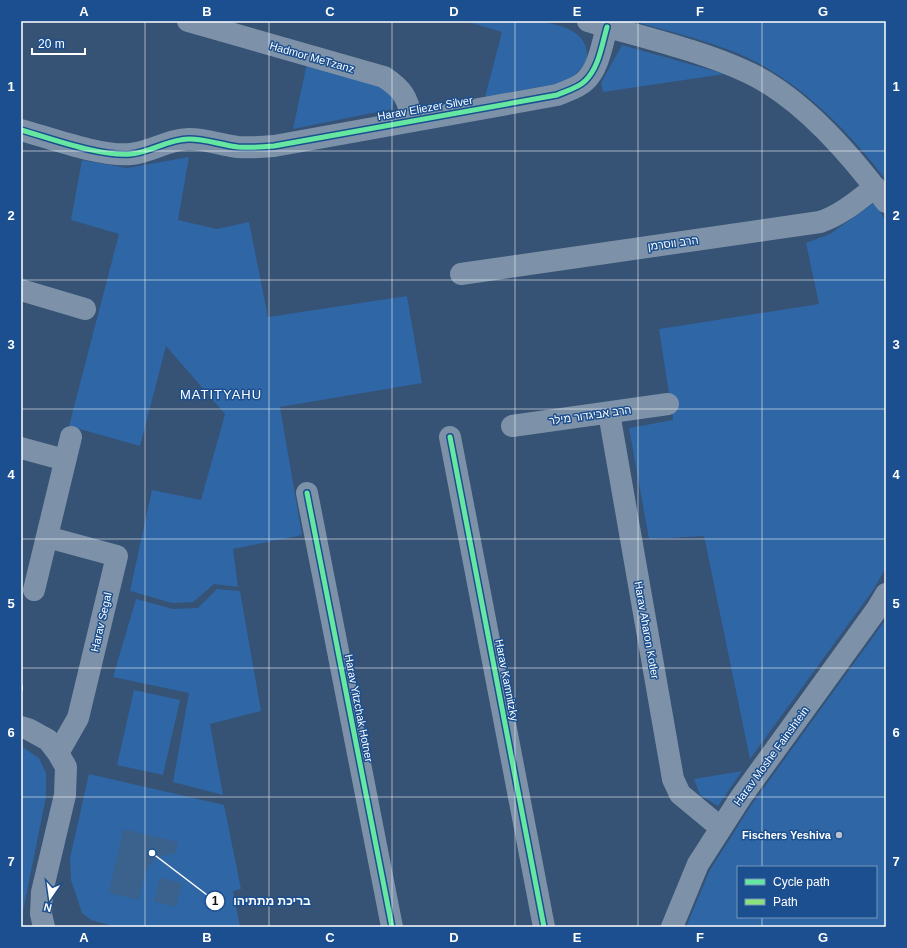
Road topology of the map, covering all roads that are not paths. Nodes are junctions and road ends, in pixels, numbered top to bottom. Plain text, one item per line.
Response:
1 (188, 21) edge
2 (597, 24) edge
3 (413, 121) junction
4 (21, 130) edge
5 (881, 194) edge
6 (461, 274) dead end
7 (21, 290) edge
8 (85, 308) dead end
9 (668, 404) dead end
10 (609, 413) junction
11 (512, 426) dead end
12 (71, 437) dead end
13 (450, 437) dead end
14 (21, 448) edge
15 (66, 460) junction
16 (307, 493) dead end
17 (47, 537) junction
18 (34, 590) dead end
19 (886, 594) edge
20 (21, 727) edge
21 (58, 753) junction
22 (721, 828) junction
23 (44, 927) edge
24 (392, 927) edge
25 (544, 927) edge
26 (672, 927) edge

1 - 3 street, Hadmor MeTzanz
2 - 3 street, Harav Eliezer Silver
2 - 5 street
3 - 4 street, Harav Eliezer Silver
5 - 6 street, הרב ווסרמן
7 - 8 street
9 - 10 street, הרב אביגדור מילר
10 - 11 street, הרב אביגדור מילר
10 - 22 street, Harav Aharon Kotler
12 - 15 street
13 - 25 street, Harav Kamnitzky
14 - 15 street
15 - 17 street
16 - 24 street, Harav Yitzchak Hotner
17 - 18 street
17 - 21 street, Harav Segal
19 - 22 street, Harav Moshe Fainshtein
20 - 21 street
21 - 23 street
22 - 26 street, Harav Moshe Fainshtein

